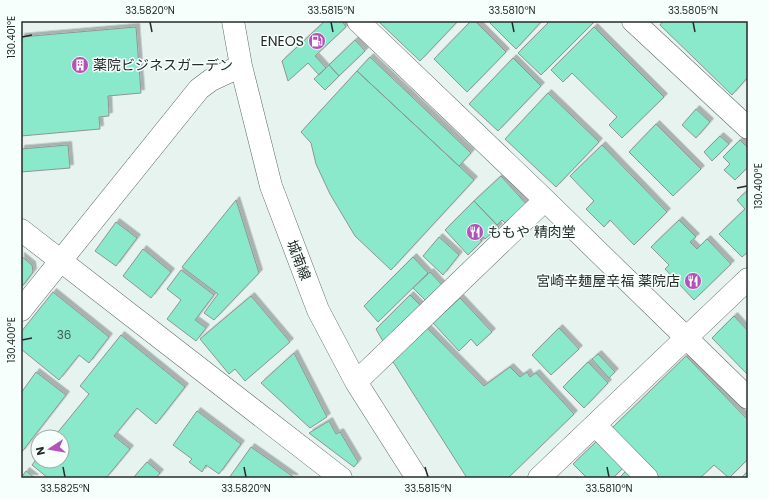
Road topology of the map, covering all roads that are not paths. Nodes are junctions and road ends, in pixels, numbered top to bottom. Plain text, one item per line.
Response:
1 (233, 21) edge
2 (358, 21) edge
3 (633, 21) edge
4 (241, 66) junction
5 (748, 128) edge
6 (546, 200) junction
7 (21, 230) edge
8 (60, 260) junction
9 (748, 279) edge
10 (21, 310) edge
11 (686, 338) junction
12 (356, 382) junction
13 (748, 398) edge
14 (595, 425) junction
15 (551, 474) edge
16 (413, 477) edge
17 (341, 478) edge
18 (648, 478) edge

1 - 4 street, 城南線
2 - 6 street
3 - 5 street
4 - 8 street
4 - 12 street, 城南線
6 - 11 street
6 - 12 street
7 - 8 street
8 - 10 street
8 - 17 street
9 - 11 street
11 - 13 street
11 - 14 street
12 - 16 street, 城南線
14 - 15 street
14 - 18 street

